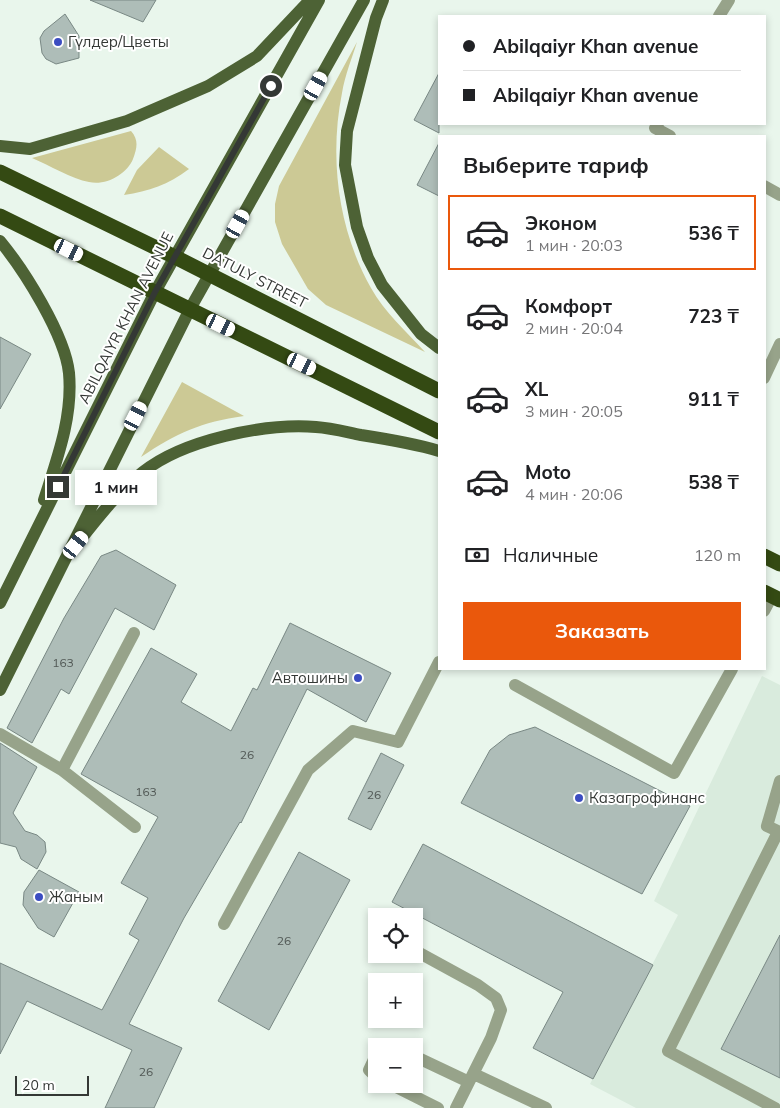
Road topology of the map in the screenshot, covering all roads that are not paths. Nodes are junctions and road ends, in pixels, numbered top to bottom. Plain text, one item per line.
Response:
1 (310, 0) edge
2 (319, 0) edge
3 (364, 0) edge
4 (383, 0) edge
5 (729, 0) edge
6 (720, 15) edge
7 (657, 125) edge
8 (668, 135) edge
9 (0, 146) edge
10 (0, 172) edge
11 (766, 187) edge
12 (780, 194) edge
13 (0, 216) edge
14 (0, 241) edge
15 (175, 257) junction
16 (209, 275) junction
17 (155, 292) junction
18 (190, 309) junction
19 (780, 344) edge
20 (438, 347) edge
21 (766, 373) edge
22 (438, 391) edge
23 (438, 432) edge
24 (438, 451) edge
25 (31, 540) junction
26 (766, 557) edge
27 (65, 558) junction
28 (780, 564) edge
29 (772, 596) edge
30 (0, 603) edge
31 (766, 607) edge
32 (134, 634) dead end
33 (438, 664) edge
34 (731, 670) edge
35 (515, 686) dead end
36 (0, 690) edge
37 (0, 734) edge
38 (62, 770) junction
39 (780, 781) edge
40 (135, 827) dead end
41 (779, 832) edge
42 (224, 924) dead end
43 (423, 955) edge
44 (423, 1059) edge
45 (471, 1078) junction
46 (403, 1093) edge
47 (418, 1104) edge
48 (438, 1108) edge
49 (456, 1108) edge
50 (546, 1108) edge
51 (775, 1108) edge

1 - 9 main road
2 - 15 main road, ABILQAIYR KHAN AVENUE
3 - 16 main road
4 - 20 main road
5 - 6 lane
7 - 8 lane
10 - 15 highway, DATULY STREET
11 - 12 lane
13 - 17 highway
14 - 25 main road
15 - 16 highway, DATULY STREET
15 - 17 main road, ABILQAIYR KHAN AVENUE
16 - 18 main road
16 - 22 highway, DATULY STREET
17 - 18 highway
17 - 25 main road, ABILQAIYR KHAN AVENUE
18 - 23 highway
18 - 27 main road
19 - 21 lane
24 - 27 main road
25 - 30 main road, ABILQAIYR KHAN AVENUE
26 - 28 highway
27 - 36 main road
29 - 31 lane
32 - 38 lane
33 - 42 lane
34 - 35 lane
37 - 38 lane
38 - 40 lane
39 - 41 lane
41 - 51 lane
43 - 45 lane
44 - 45 lane
45 - 49 lane
45 - 50 lane
46 - 47 lane
47 - 48 lane

